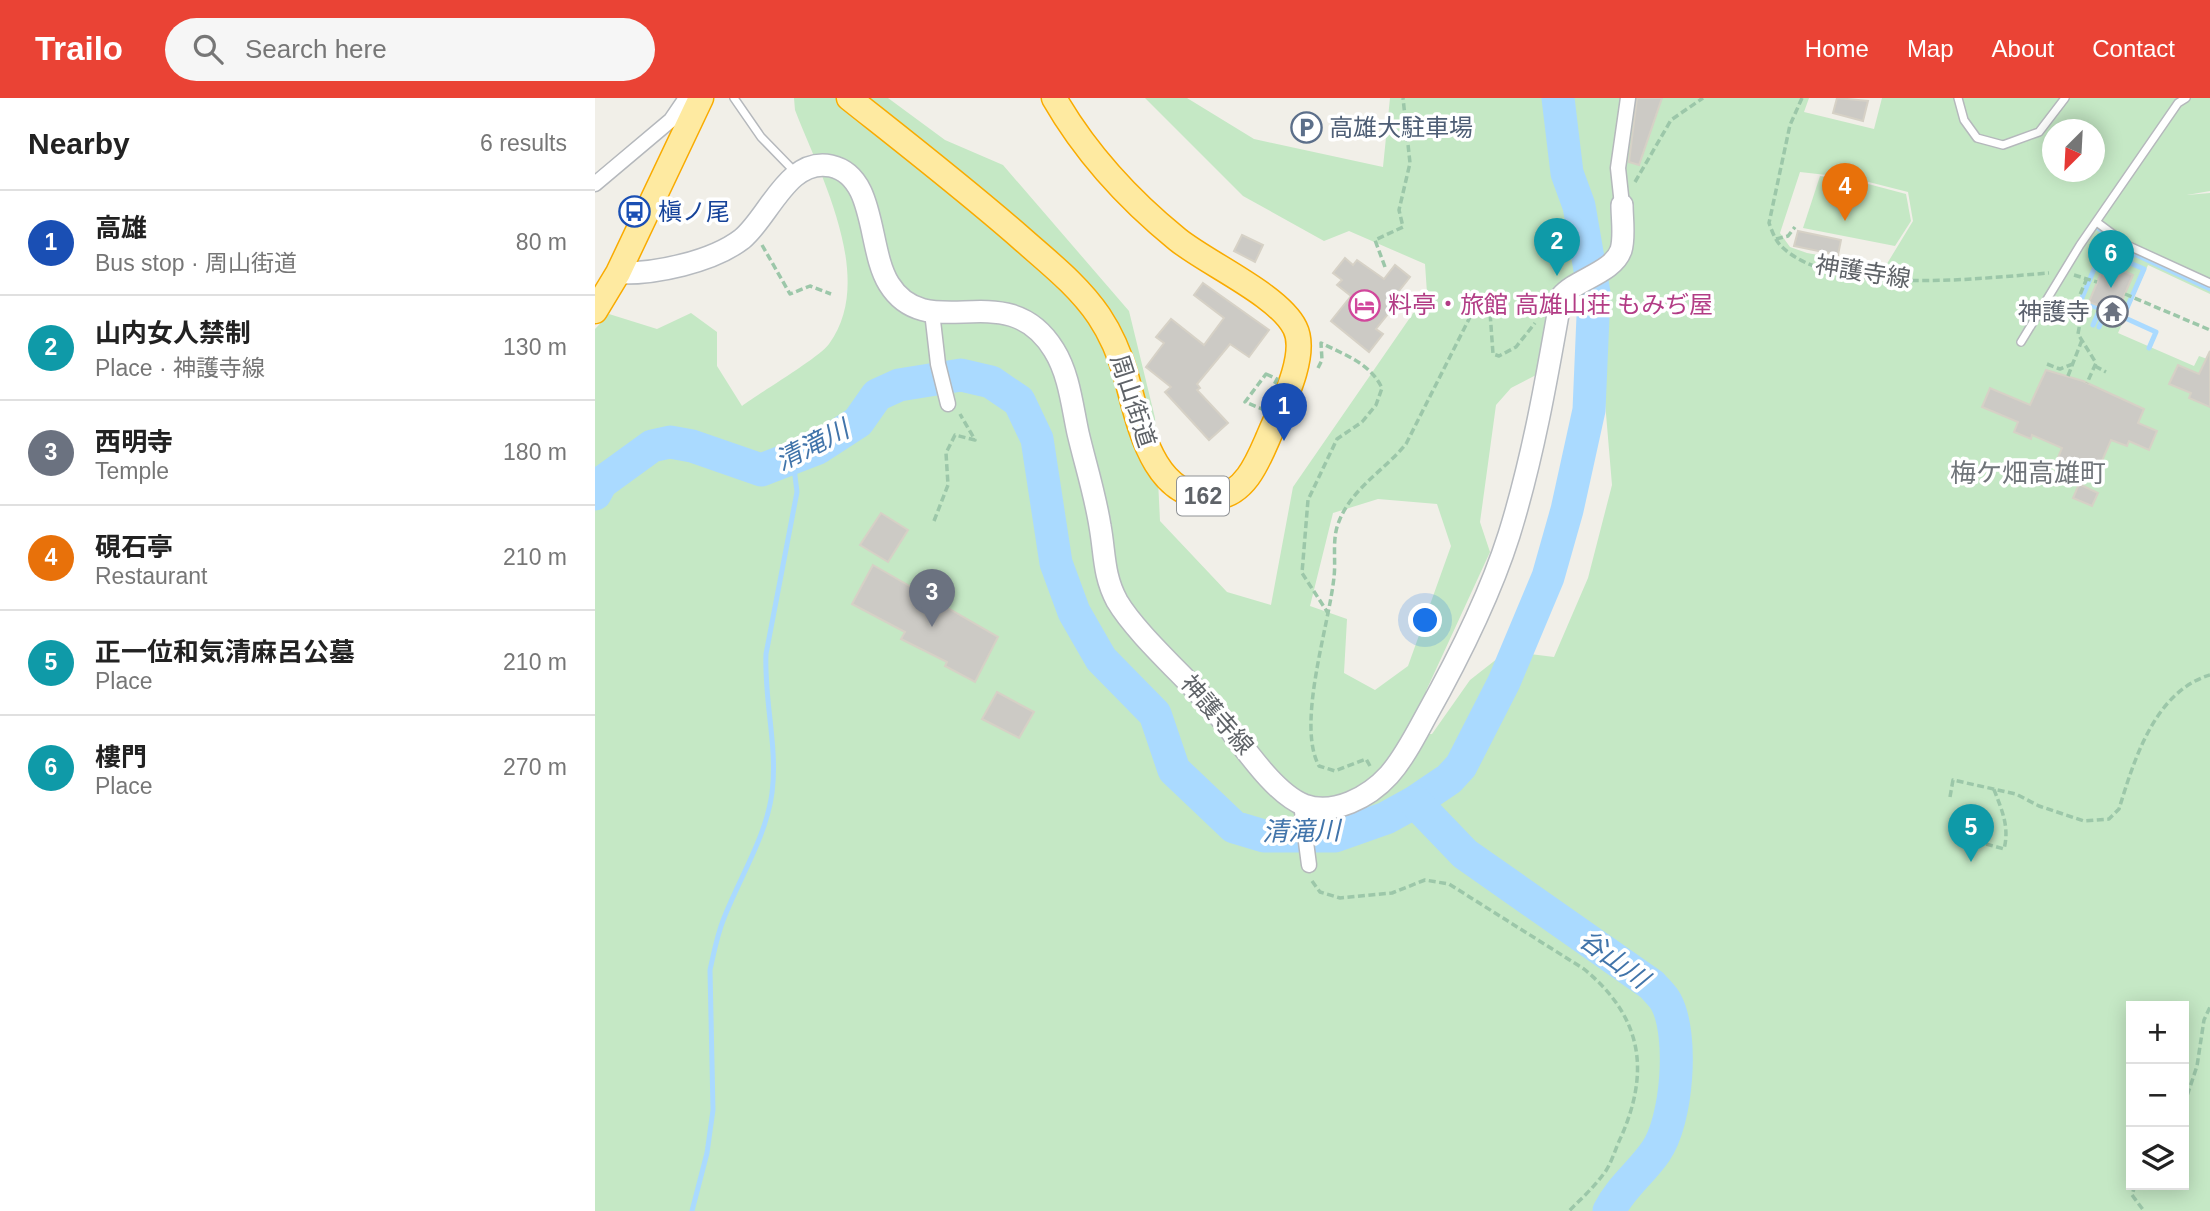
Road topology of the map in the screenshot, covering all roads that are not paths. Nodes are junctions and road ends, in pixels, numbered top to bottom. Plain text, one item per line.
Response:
1 (686, 98) edge
2 (701, 98) edge
3 (734, 98) edge
4 (849, 98) edge
5 (1054, 98) edge
6 (1628, 98) edge
7 (1958, 98) edge
8 (2065, 98) edge
9 (2186, 98) edge
10 (797, 174) junction
11 (595, 184) edge
12 (1622, 205) joint
13 (2098, 223) junction
14 (2210, 283) edge
15 (607, 284) edge
16 (595, 312) edge
17 (932, 312) junction
18 (2021, 342) dead end
19 (948, 404) road end
20 (1302, 808) junction
21 (1309, 865) road end

1 - 11 street
2 - 15 highway
3 - 10 lane
4 - 5 highway, 周山街道 / 162
6 - 12 street
7 - 8 lane
9 - 13 lane
10 - 15 main road
10 - 17 main road, 神護寺線
12 - 20 main road
13 - 14 lane
13 - 18 lane
15 - 16 highway
17 - 19 street
17 - 20 main road, 神護寺線
20 - 21 street

